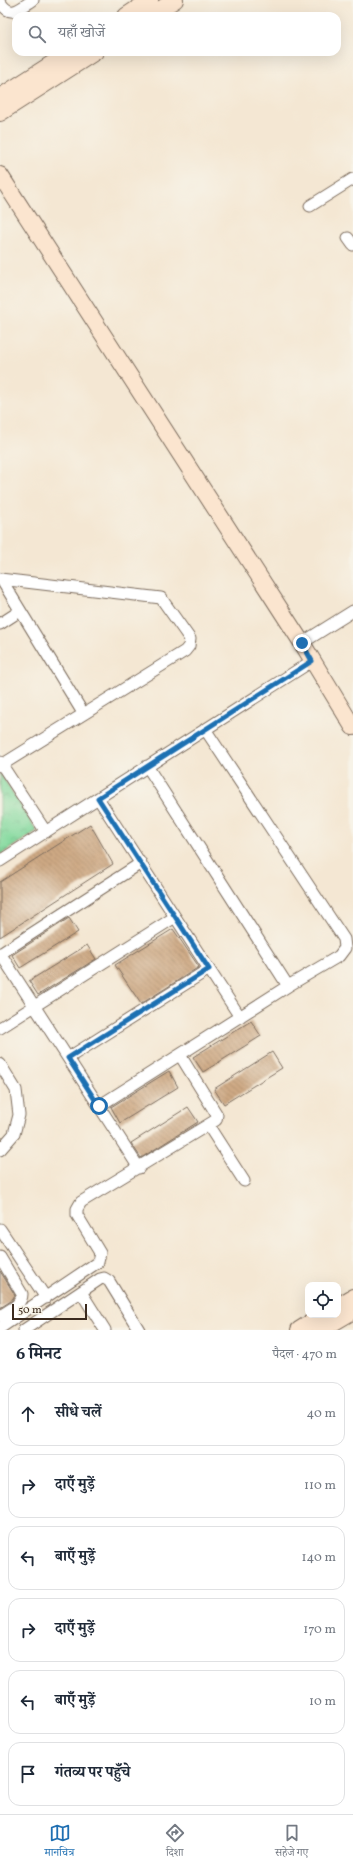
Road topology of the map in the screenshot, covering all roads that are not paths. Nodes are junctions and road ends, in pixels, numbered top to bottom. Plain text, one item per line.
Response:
1 (32, 0) edge
2 (150, 0) edge
3 (175, 0) edge
4 (0, 2) edge
5 (132, 12) edge
6 (156, 12) edge
7 (64, 56) edge
8 (89, 56) edge
9 (0, 97) edge
10 (0, 113) edge
11 (0, 175) edge
12 (353, 179) edge
13 (310, 206) dead end
14 (0, 579) edge
15 (20, 611) junction
16 (353, 611) edge
17 (0, 624) edge
18 (302, 643) junction
19 (312, 661) junction
20 (84, 713) junction
21 (353, 727) edge
22 (205, 729) junction
23 (1, 764) edge
24 (147, 766) junction
25 (98, 798) junction
26 (46, 832) junction
27 (0, 861) edge
28 (141, 864) junction
29 (176, 917) junction
30 (0, 954) edge
31 (209, 969) junction
32 (288, 986) junction
33 (34, 1006) junction
34 (240, 1017) junction
35 (0, 1028) edge
36 (180, 1055) junction
37 (68, 1058) junction
38 (0, 1064) edge
39 (99, 1106) junction
40 (208, 1125) junction
41 (0, 1150) edge
42 (139, 1168) junction
43 (244, 1181) dead end
44 (0, 1229) edge
45 (0, 1257) edge
46 (81, 1292) junction
47 (353, 1297) edge
48 (46, 1298) junction
49 (341, 1304) edge
50 (353, 1310) edge
51 (0, 1316) edge
52 (318, 1318) edge
53 (0, 1328) edge
54 (24, 1330) edge
55 (105, 1330) edge
56 (139, 1330) edge
57 (299, 1330) edge
58 (321, 1330) edge

1 - 4 street
2 - 5 main road
3 - 6 main road
7 - 9 main road
8 - 10 main road
11 - 18 main road
12 - 13 street
14 - 15 street
14 - 20 street
15 - 17 street
15 - 20 street
16 - 18 street
18 - 19 main road
19 - 21 main road
19 - 22 street
20 - 23 street
22 - 24 street
22 - 32 street
23 - 26 street
24 - 25 street
24 - 32 street
25 - 26 street
25 - 28 street
26 - 27 street
28 - 29 street
28 - 30 street
29 - 31 street
29 - 33 street
30 - 33 street
31 - 34 street
31 - 37 street
32 - 34 street
33 - 35 street
33 - 37 street
34 - 36 street
36 - 39 street
36 - 40 street
37 - 39 street
38 - 41 street
39 - 42 street
40 - 42 street
40 - 43 street
42 - 48 street
44 - 48 street
45 - 51 street
46 - 54 street
46 - 55 street
46 - 56 street
47 - 49 main road
48 - 53 street
50 - 58 main road
52 - 57 main road

